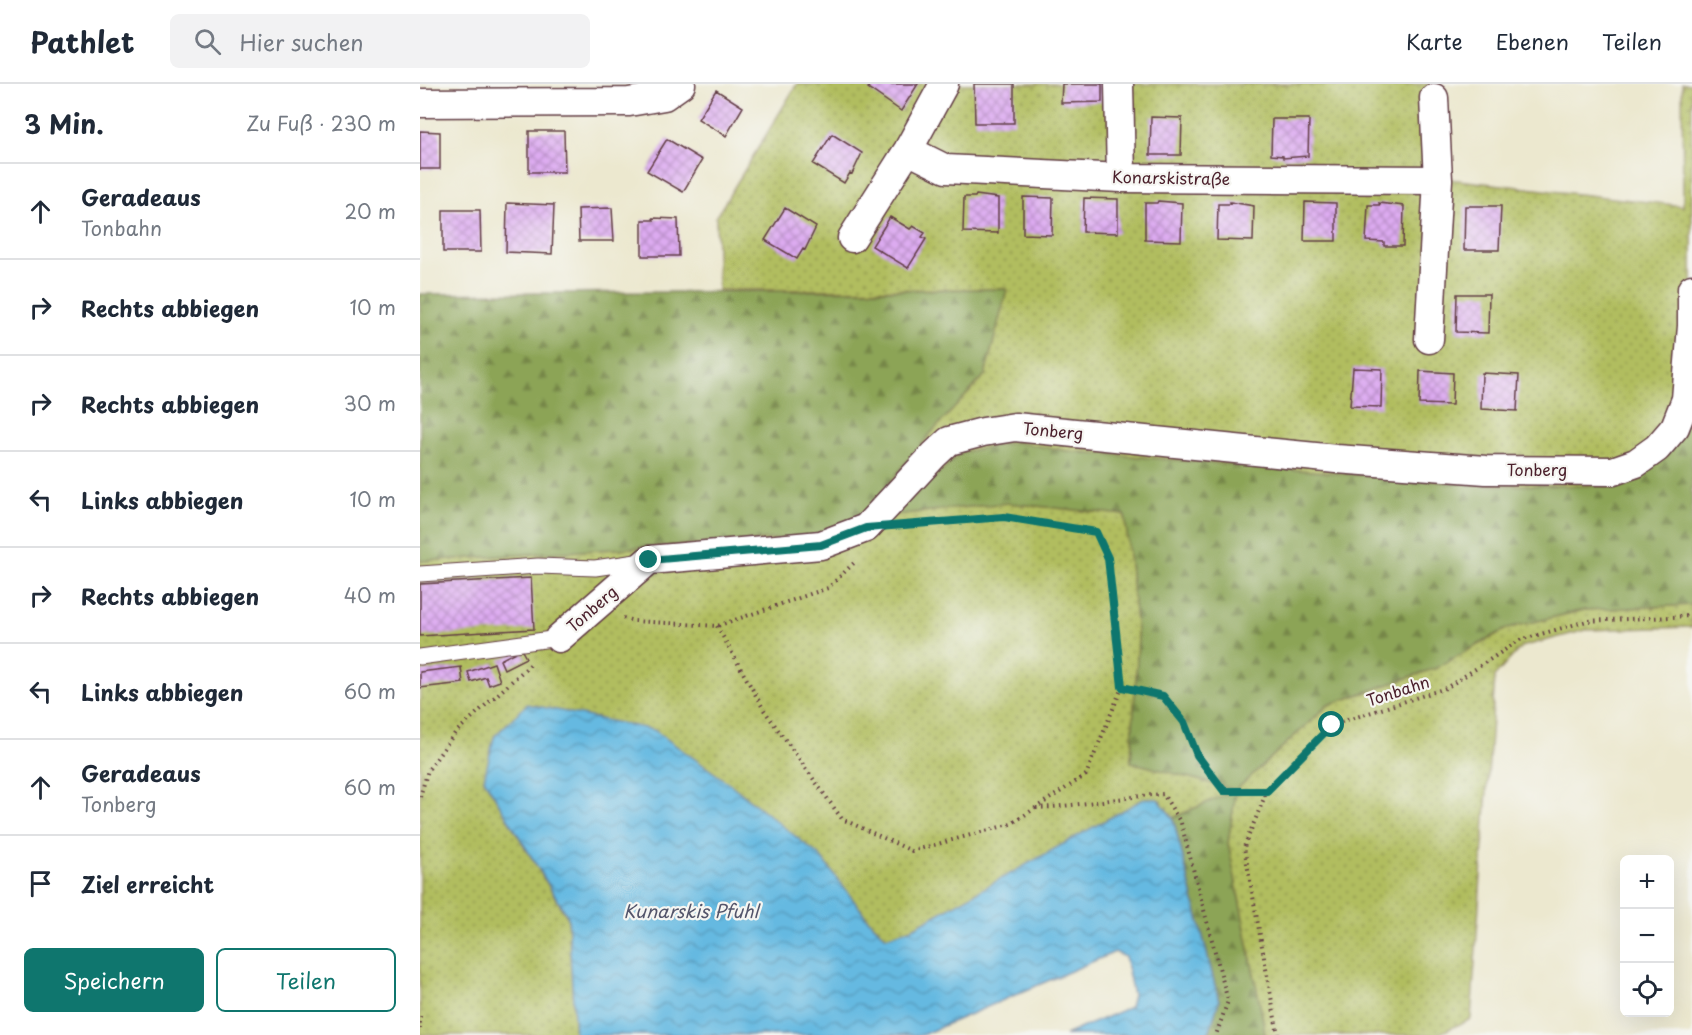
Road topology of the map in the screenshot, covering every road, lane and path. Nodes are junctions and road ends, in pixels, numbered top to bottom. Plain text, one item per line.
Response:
1 (681, 84) edge
2 (944, 84) edge
3 (1119, 84) edge
4 (1434, 98) dead end
5 (420, 104) edge
6 (908, 150) junction
7 (1121, 178) junction
8 (1438, 180) junction
9 (852, 238) dead end
10 (1692, 289) edge
11 (1429, 339) dead end
12 (866, 528) junction
13 (649, 560) junction
14 (420, 574) edge
15 (601, 601) junction
16 (1692, 616) edge
17 (717, 626) junction
18 (559, 638) junction
19 (420, 657) edge
20 (1122, 687) junction
21 (1267, 791) junction
22 (420, 796) edge
23 (1036, 808) junction
24 (420, 1016) edge
25 (420, 1029) edge
26 (420, 1035) edge
27 (1216, 1035) edge
28 (1278, 1035) edge

1 - 5 street
2 - 6 street
3 - 7 street
4 - 8 street
6 - 7 street, Konarskistraße
6 - 9 street
7 - 8 street, Konarskistraße
8 - 11 street
10 - 12 street, Tonberg
12 - 13 street, Tonberg
12 - 17 path
12 - 20 path
13 - 14 lane
13 - 15 street, Tonberg
15 - 17 path
15 - 18 street, Tonberg
16 - 21 path, Tonbahn
17 - 23 path
18 - 19 lane
18 - 22 path, Tonberg
20 - 21 path
20 - 23 path
21 - 28 path, Tonbahn
23 - 27 path
24 - 25 path
25 - 26 path

